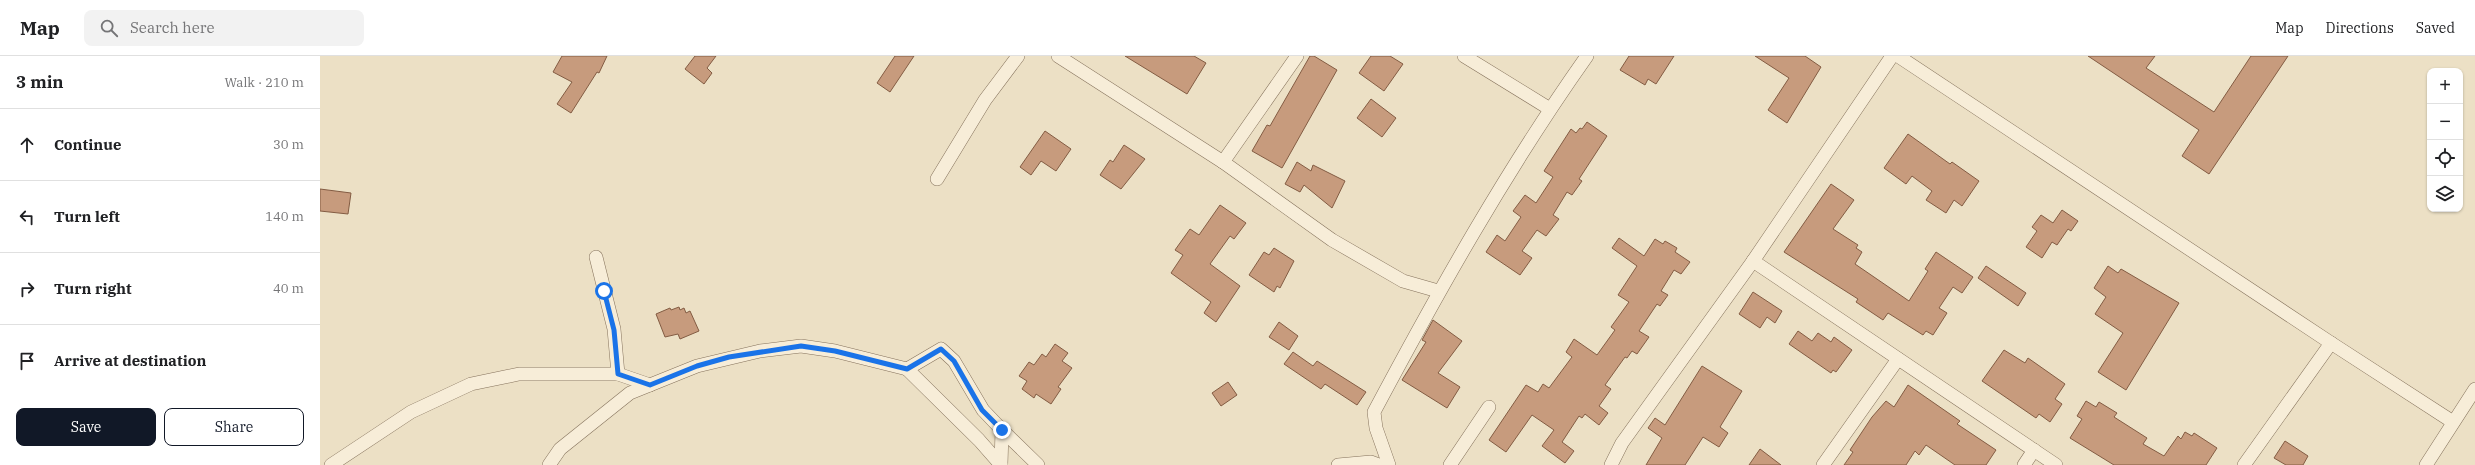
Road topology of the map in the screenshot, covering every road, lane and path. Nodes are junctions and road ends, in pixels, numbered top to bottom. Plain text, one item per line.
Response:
1 (1018, 56) edge
2 (1058, 56) edge
3 (1297, 56) edge
4 (1464, 56) edge
5 (1587, 56) edge
6 (1892, 56) edge
7 (1898, 56) edge
8 (1550, 109) junction
9 (1223, 162) junction
10 (937, 179) dead end
11 (596, 257) dead end
12 (1753, 261) junction
13 (1438, 292) junction
14 (2330, 343) junction
15 (1898, 359) junction
16 (907, 369) junction
17 (618, 374) junction
18 (650, 385) junction
19 (2475, 389) edge
20 (1489, 407) dead end
21 (2453, 422) junction
22 (1002, 430) junction
23 (2034, 450) junction
24 (331, 465) edge
25 (549, 465) edge
26 (1001, 465) edge
27 (1038, 465) edge
28 (1338, 465) edge
29 (1379, 465) edge
30 (1389, 465) edge
31 (1450, 465) edge
32 (1611, 465) edge
33 (1822, 465) edge
34 (2024, 465) edge
35 (2056, 465) edge
36 (2244, 465) edge
37 (2426, 465) edge

1 - 10 street
2 - 9 street
3 - 9 street
4 - 8 street
5 - 8 street
6 - 12 street
7 - 14 street
8 - 13 street
9 - 13 street
11 - 17 street
12 - 15 street
12 - 32 street
13 - 30 street
14 - 21 street
14 - 36 street
15 - 23 street
15 - 33 street
16 - 18 street
16 - 22 street
16 - 26 street
17 - 18 street
17 - 24 street
18 - 25 street
19 - 21 street
20 - 31 street
21 - 37 street
22 - 26 street
22 - 27 street
23 - 34 street
23 - 35 street
28 - 29 street

